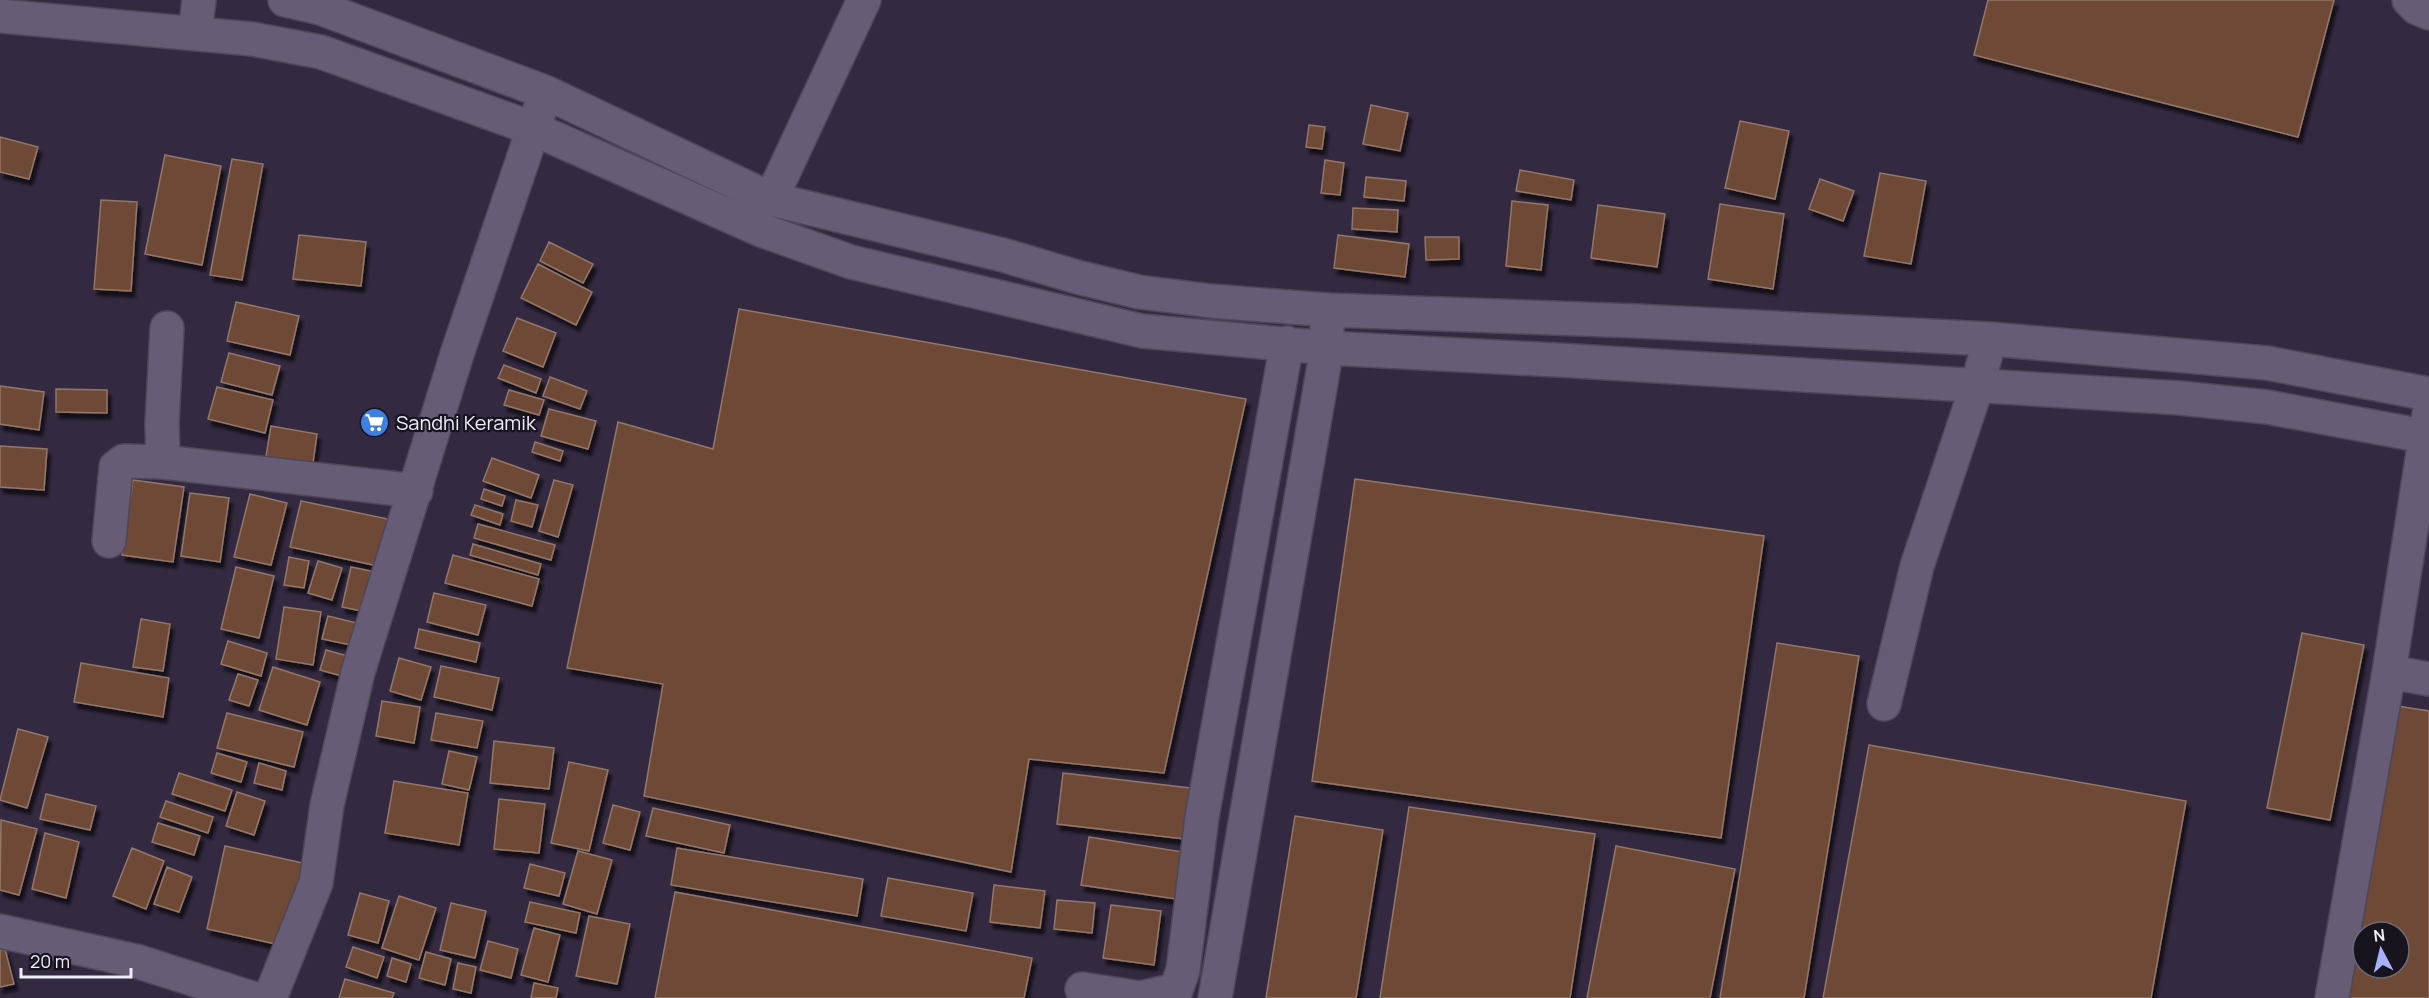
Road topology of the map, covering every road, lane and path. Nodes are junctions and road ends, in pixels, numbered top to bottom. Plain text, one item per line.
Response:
1 (199, 0) edge
2 (285, 0) edge
3 (864, 0) edge
4 (2409, 0) edge
5 (2429, 13) edge
6 (0, 16) edge
7 (195, 33) junction
8 (545, 92) junction
9 (534, 129) junction
10 (771, 199) junction
11 (1328, 310) junction
12 (167, 328) dead end
13 (1990, 339) junction
14 (1287, 343) junction
15 (1327, 348) junction
16 (1977, 386) junction
17 (2429, 394) edge
18 (2428, 428) edge
19 (163, 462) junction
20 (416, 491) junction
21 (109, 541) dead end
22 (2389, 672) junction
23 (2429, 679) edge
24 (1884, 704) dead end
25 (0, 931) edge
26 (1082, 989) dead end
27 (252, 998) edge
28 (270, 998) edge
29 (1215, 998) edge
30 (2332, 998) edge

1 - 7 street
2 - 8 street
3 - 10 street
4 - 5 street
6 - 7 street
7 - 9 street
8 - 9 street
8 - 10 street
9 - 14 street
9 - 20 street
10 - 11 street
11 - 13 street
11 - 15 street
12 - 19 street
13 - 16 street
13 - 17 street
14 - 15 street
14 - 26 street
15 - 16 street
15 - 29 street
16 - 18 street
16 - 24 street
18 - 22 street
19 - 20 street
19 - 21 street
20 - 28 street
22 - 23 street
22 - 30 street
25 - 27 street

